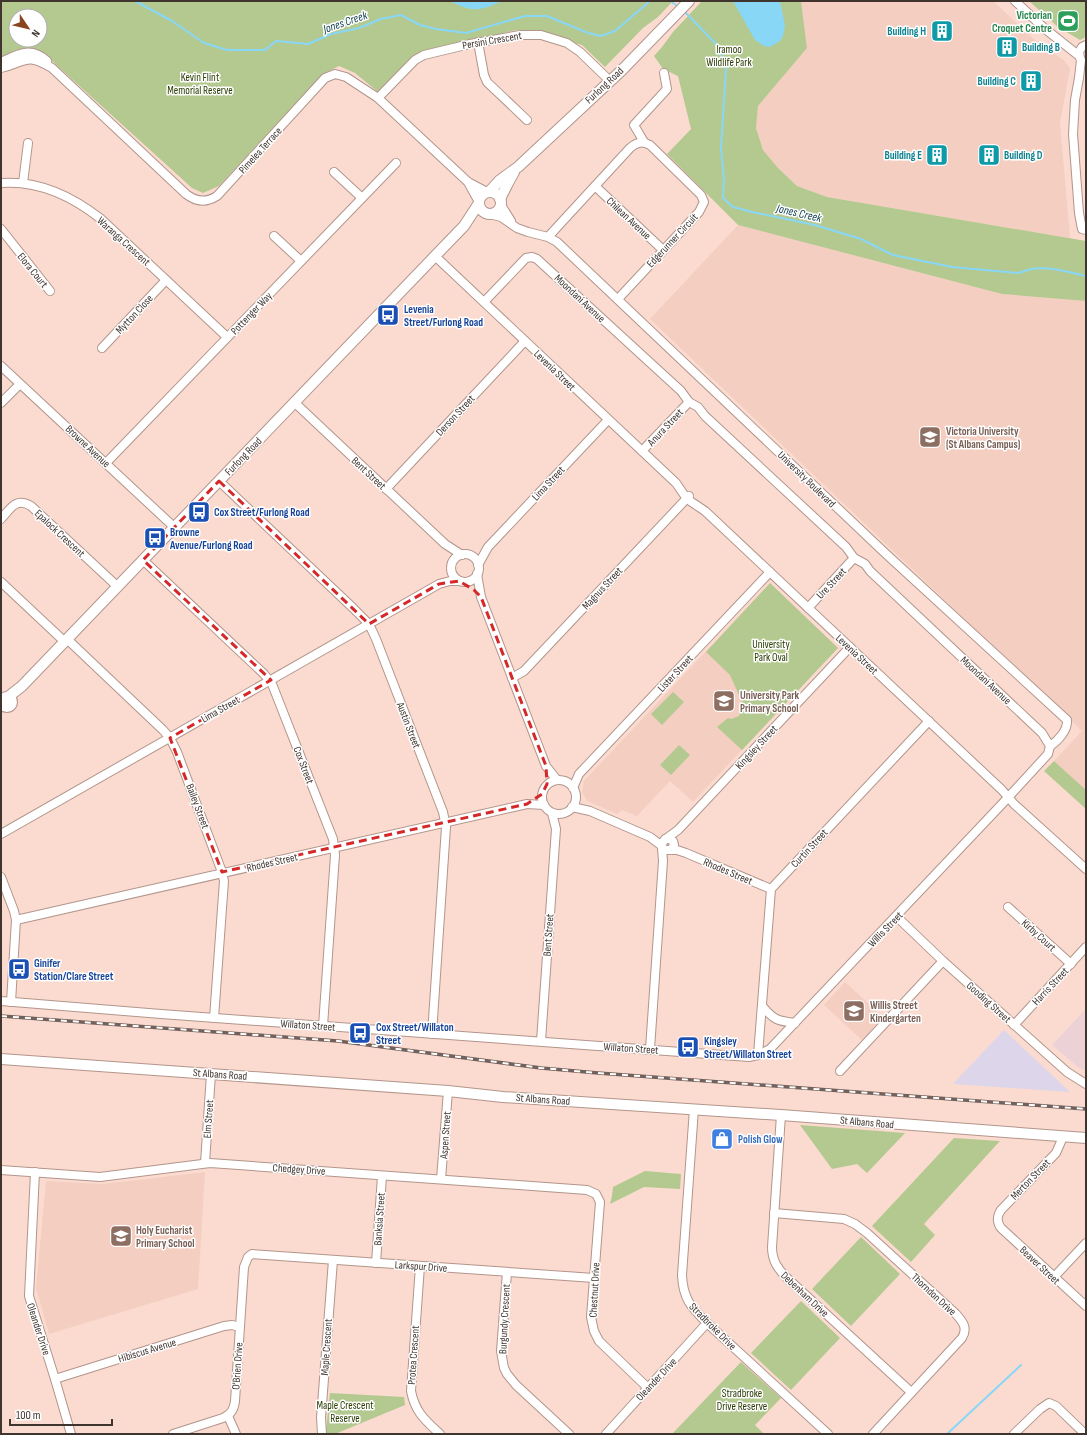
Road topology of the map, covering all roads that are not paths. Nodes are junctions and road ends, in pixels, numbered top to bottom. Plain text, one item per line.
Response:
1 (689, 1) edge
2 (1015, 1) edge
3 (478, 42) junction
4 (31, 55) junction
5 (1083, 56) edge
6 (1, 62) edge
7 (1, 68) edge
8 (664, 73) dead end
9 (610, 81) junction
10 (378, 98) junction
11 (527, 120) dead end
12 (644, 142) junction
13 (28, 143) dead end
14 (396, 163) dead end
15 (518, 167) junction
16 (334, 172) dead end
17 (1, 182) edge
18 (468, 182) junction
19 (23, 183) junction
20 (595, 186) junction
21 (488, 192) junction
22 (362, 198) junction
23 (479, 202) junction
24 (501, 202) junction
25 (488, 214) junction
26 (464, 226) junction
27 (518, 228) junction
28 (1, 229) edge
29 (1086, 230) edge
30 (274, 236) dead end
31 (548, 236) junction
32 (664, 250) junction
33 (435, 256) junction
34 (300, 262) junction
35 (166, 280) junction
36 (50, 291) dead end
37 (618, 299) junction
38 (484, 302) junction
39 (228, 337) junction
40 (525, 341) junction
41 (102, 348) dead end
42 (1, 366) edge
43 (20, 384) junction
44 (294, 402) junction
45 (1, 403) edge
46 (687, 404) junction
47 (608, 420) junction
48 (642, 451) junction
49 (106, 463) junction
50 (219, 481) junction
51 (386, 489) junction
52 (688, 497) junction
53 (1, 518) edge
54 (174, 527) junction
55 (445, 544) junction
56 (488, 547) junction
57 (466, 555) junction
58 (143, 560) junction
59 (853, 560) junction
60 (452, 565) junction
61 (478, 566) junction
62 (770, 572) junction
63 (477, 574) junction
64 (462, 581) junction
65 (1, 582) edge
66 (439, 584) junction
67 (118, 587) junction
68 (481, 597) junction
69 (808, 608) junction
70 (369, 624) junction
71 (66, 640) junction
72 (850, 647) junction
73 (512, 678) junction
74 (270, 681) junction
75 (4, 701) edge
76 (929, 721) junction
77 (170, 738) junction
78 (1050, 746) junction
79 (546, 766) junction
80 (580, 774) junction
81 (557, 780) junction
82 (566, 781) junction
83 (547, 784) junction
84 (573, 788) junction
85 (542, 794) junction
86 (1008, 798) junction
87 (576, 799) junction
88 (527, 804) junction
89 (544, 805) junction
90 (572, 807) junction
91 (590, 811) junction
92 (552, 813) junction
93 (562, 813) junction
94 (446, 822) junction
95 (556, 829) junction
96 (1, 834) edge
97 (668, 845) junction
98 (335, 848) junction
99 (1086, 869) edge
100 (222, 872) junction
101 (1, 877) edge
102 (771, 889) junction
103 (1008, 907) dead end
104 (897, 916) junction
105 (16, 920) junction
106 (1086, 947) edge
107 (943, 961) junction
108 (1070, 964) junction
109 (1, 1002) edge
110 (11, 1002) junction
111 (762, 1007) junction
112 (214, 1018) junction
113 (795, 1023) junction
114 (1014, 1025) junction
115 (323, 1026) junction
116 (432, 1034) junction
117 (541, 1041) junction
118 (650, 1049) junction
119 (758, 1055) junction
120 (1, 1059) edge
121 (840, 1071) dead end
122 (211, 1074) junction
123 (1086, 1083) edge
124 (448, 1091) junction
125 (694, 1108) junction
126 (781, 1115) junction
127 (1063, 1137) junction
128 (1086, 1138) edge
129 (205, 1164) junction
130 (1, 1170) edge
131 (35, 1172) junction
132 (382, 1176) junction
133 (442, 1179) junction
134 (596, 1194) joint
135 (774, 1213) junction
136 (998, 1221) joint
137 (1086, 1243) edge
138 (248, 1257) joint
139 (333, 1260) junction
140 (376, 1263) junction
141 (420, 1266) junction
142 (507, 1272) junction
143 (1054, 1277) junction
144 (594, 1278) junction
145 (1086, 1306) edge
146 (707, 1323) junction
147 (240, 1327) junction
148 (55, 1379) junction
149 (648, 1388) junction
150 (911, 1392) junction
151 (228, 1416) junction
152 (70, 1434) edge
153 (173, 1434) edge
154 (236, 1434) edge
155 (322, 1434) edge
156 (440, 1434) edge
157 (569, 1434) edge
158 (606, 1434) edge
159 (828, 1434) edge
160 (873, 1434) edge
161 (1014, 1434) edge
162 (1085, 1434) edge

1 - 9 main road, Furlong Road
2 - 5 street
3 - 9 street, Persini Crescent
3 - 10 street, Persini Crescent
3 - 11 street
4 - 6 street
4 - 7 street
4 - 10 street, Pimelea Terrace
5 - 29 street
8 - 12 street
9 - 15 main road, Furlong Road
10 - 18 street, Pimelea Terrace
12 - 20 street
12 - 32 street, Edgerunner Circuit
13 - 19 street
14 - 22 street, Pottenger Way
15 - 21 main road, Furlong Road
15 - 24 main road, Furlong Road
16 - 22 street
17 - 19 street, Waranga Crescent
18 - 21 street, Pimelea Terrace
18 - 23 street, Pimelea Terrace
19 - 35 street, Waranga Crescent
20 - 31 street
20 - 32 street, Chilean Avenue
21 - 23 main road
21 - 24 main road
22 - 34 street, Pottenger Way
23 - 25 main road
23 - 26 main road, Furlong Road
24 - 25 main road
24 - 27 street
25 - 26 main road, Furlong Road
25 - 27 street, University Boulevard
26 - 33 main road, Furlong Road
27 - 31 street, University Boulevard
28 - 36 street, Elora Court
30 - 34 street
31 - 37 street, University Boulevard
32 - 37 street, Edgerunner Circuit
33 - 38 street, Levenia Street
33 - 44 main road, Furlong Road
34 - 39 street, Pottenger Way
35 - 39 street, Waranga Crescent
35 - 41 street, Mytton Close
37 - 78 street, University Boulevard
38 - 40 street, Levenia Street
38 - 46 street, Moondani Avenue
39 - 49 street, Pottenger Way
40 - 47 street, Levenia Street
40 - 51 street, Derson Street
42 - 43 street, Browne Avenue
43 - 45 street
43 - 49 street, Browne Avenue
44 - 50 main road, Furlong Road
44 - 51 street, Bent Street
46 - 48 street, Anura Street
46 - 59 street, Moondani Avenue
47 - 48 street, Levenia Street
47 - 56 street, Lima Street
48 - 52 street, Levenia Street
49 - 54 street, Browne Avenue
50 - 54 main road, Furlong Road
50 - 70 street, Austin Street
51 - 55 street, Bent Street
52 - 62 street, Levenia Street
52 - 73 street, Magnus Street
53 - 67 street, Epalock Crescent
54 - 58 main road, Furlong Road
55 - 57 street, Bent Street
55 - 60 street, Bent Street
56 - 57 street, Lima Street
56 - 61 street, Lima Street
57 - 60 street
57 - 61 street
58 - 67 main road, Furlong Road
58 - 74 street, Cox Street
59 - 69 street, Ure Street
59 - 78 street, Moondani Avenue
60 - 64 street
60 - 66 street, Lima Street
61 - 63 street
62 - 69 street, Levenia Street
62 - 80 street, Lister Street
63 - 64 street
63 - 68 street
64 - 66 street, Lima Street
64 - 68 street
65 - 71 street
66 - 70 street, Lima Street
67 - 71 main road, Furlong Road
68 - 73 street
69 - 72 street, Levenia Street
70 - 74 street, Lima Street
70 - 94 street, Austin Street
71 - 75 main road, Furlong Road
71 - 77 street, Bailey Street
72 - 76 street, Levenia Street
72 - 97 street, Kingsley Street
73 - 79 street
74 - 77 street, Lima Street
74 - 98 street, Cox Street
76 - 86 street, Levenia Street
76 - 102 street, Curtin Street
77 - 96 street, Lima Street
77 - 100 street, Bailey Street
78 - 86 street
79 - 81 street
79 - 83 street
80 - 82 street, Lister Street
80 - 84 street, Lister Street
81 - 82 street
81 - 83 street
82 - 84 street
83 - 85 street
84 - 87 street
85 - 88 street, Rhodes Street
85 - 89 street
86 - 99 street
86 - 104 street, Willis Street
87 - 90 street
87 - 91 street, Rhodes Street
88 - 89 street, Rhodes Street
88 - 94 street, Rhodes Street
89 - 92 street
90 - 91 street, Rhodes Street
90 - 93 street
91 - 97 street, Rhodes Street
92 - 93 street
92 - 95 street, Bent Street
93 - 95 street, Bent Street
94 - 98 street, Rhodes Street
94 - 116 street, Austin Street
95 - 117 street, Bent Street
97 - 102 street, Rhodes Street
97 - 118 street
98 - 100 street, Rhodes Street
98 - 115 street, Cox Street
100 - 105 street, Rhodes Street
100 - 112 street, Bailey Street
101 - 105 street
102 - 111 street
103 - 108 street, Kirby Court
104 - 107 street, Gooding Street
104 - 113 street, Willis Street
105 - 110 street
106 - 108 street, Harris Street
107 - 114 street, Gooding Street
107 - 121 street
108 - 114 street, Harris Street
109 - 110 street, Willaton Street
110 - 112 street, Willaton Street
111 - 113 street
111 - 119 street
112 - 115 street, Willaton Street
113 - 119 street, Willis Street
114 - 123 street, Gooding Street
115 - 116 street, Willaton Street
116 - 117 street, Willaton Street
117 - 118 street, Willaton Street
118 - 119 street, Willaton Street
120 - 122 main road, St Albans Road
122 - 124 main road, St Albans Road
122 - 129 street, Elm Street
124 - 125 main road, St Albans Road
124 - 133 street, Aspen Street
125 - 126 main road, St Albans Road
125 - 146 street, Stradbroke Drive
126 - 127 main road, St Albans Road
126 - 135 street, Debenham Drive
127 - 128 main road, St Albans Road
127 - 136 street, Merton Street
129 - 131 street, Chedgey Drive
129 - 132 street, Chedgey Drive
130 - 131 street, Chedgey Drive
131 - 148 street, Oleander Drive
132 - 133 street, Chedgey Drive
132 - 140 street, Banksia Street
133 - 134 street, Chedgey Drive
134 - 144 street, Chestnut Drive
135 - 150 street, Debenham Drive
135 - 150 street, Thorndon Drive
136 - 143 street, Beaver Street
137 - 143 street
138 - 139 street, Larkspur Drive
138 - 147 street, O'Brien Drive
139 - 140 street, Larkspur Drive
139 - 155 street, Maple Crescent
140 - 141 street, Larkspur Drive
141 - 142 street, Larkspur Drive
141 - 156 street, Protea Crescent
142 - 144 street, Larkspur Drive
142 - 157 street, Burgundy Crescent
143 - 145 street, Beaver Street
144 - 149 street, Chestnut Drive
146 - 149 street, Oleander Drive
146 - 159 street, Stradbroke Drive
147 - 148 street, Hibiscus Avenue
147 - 151 street, O'Brien Drive
148 - 152 street, Oleander Drive
149 - 158 street, Oleander Drive
150 - 160 street, Thorndon Drive
151 - 153 street
151 - 154 street
161 - 162 street

